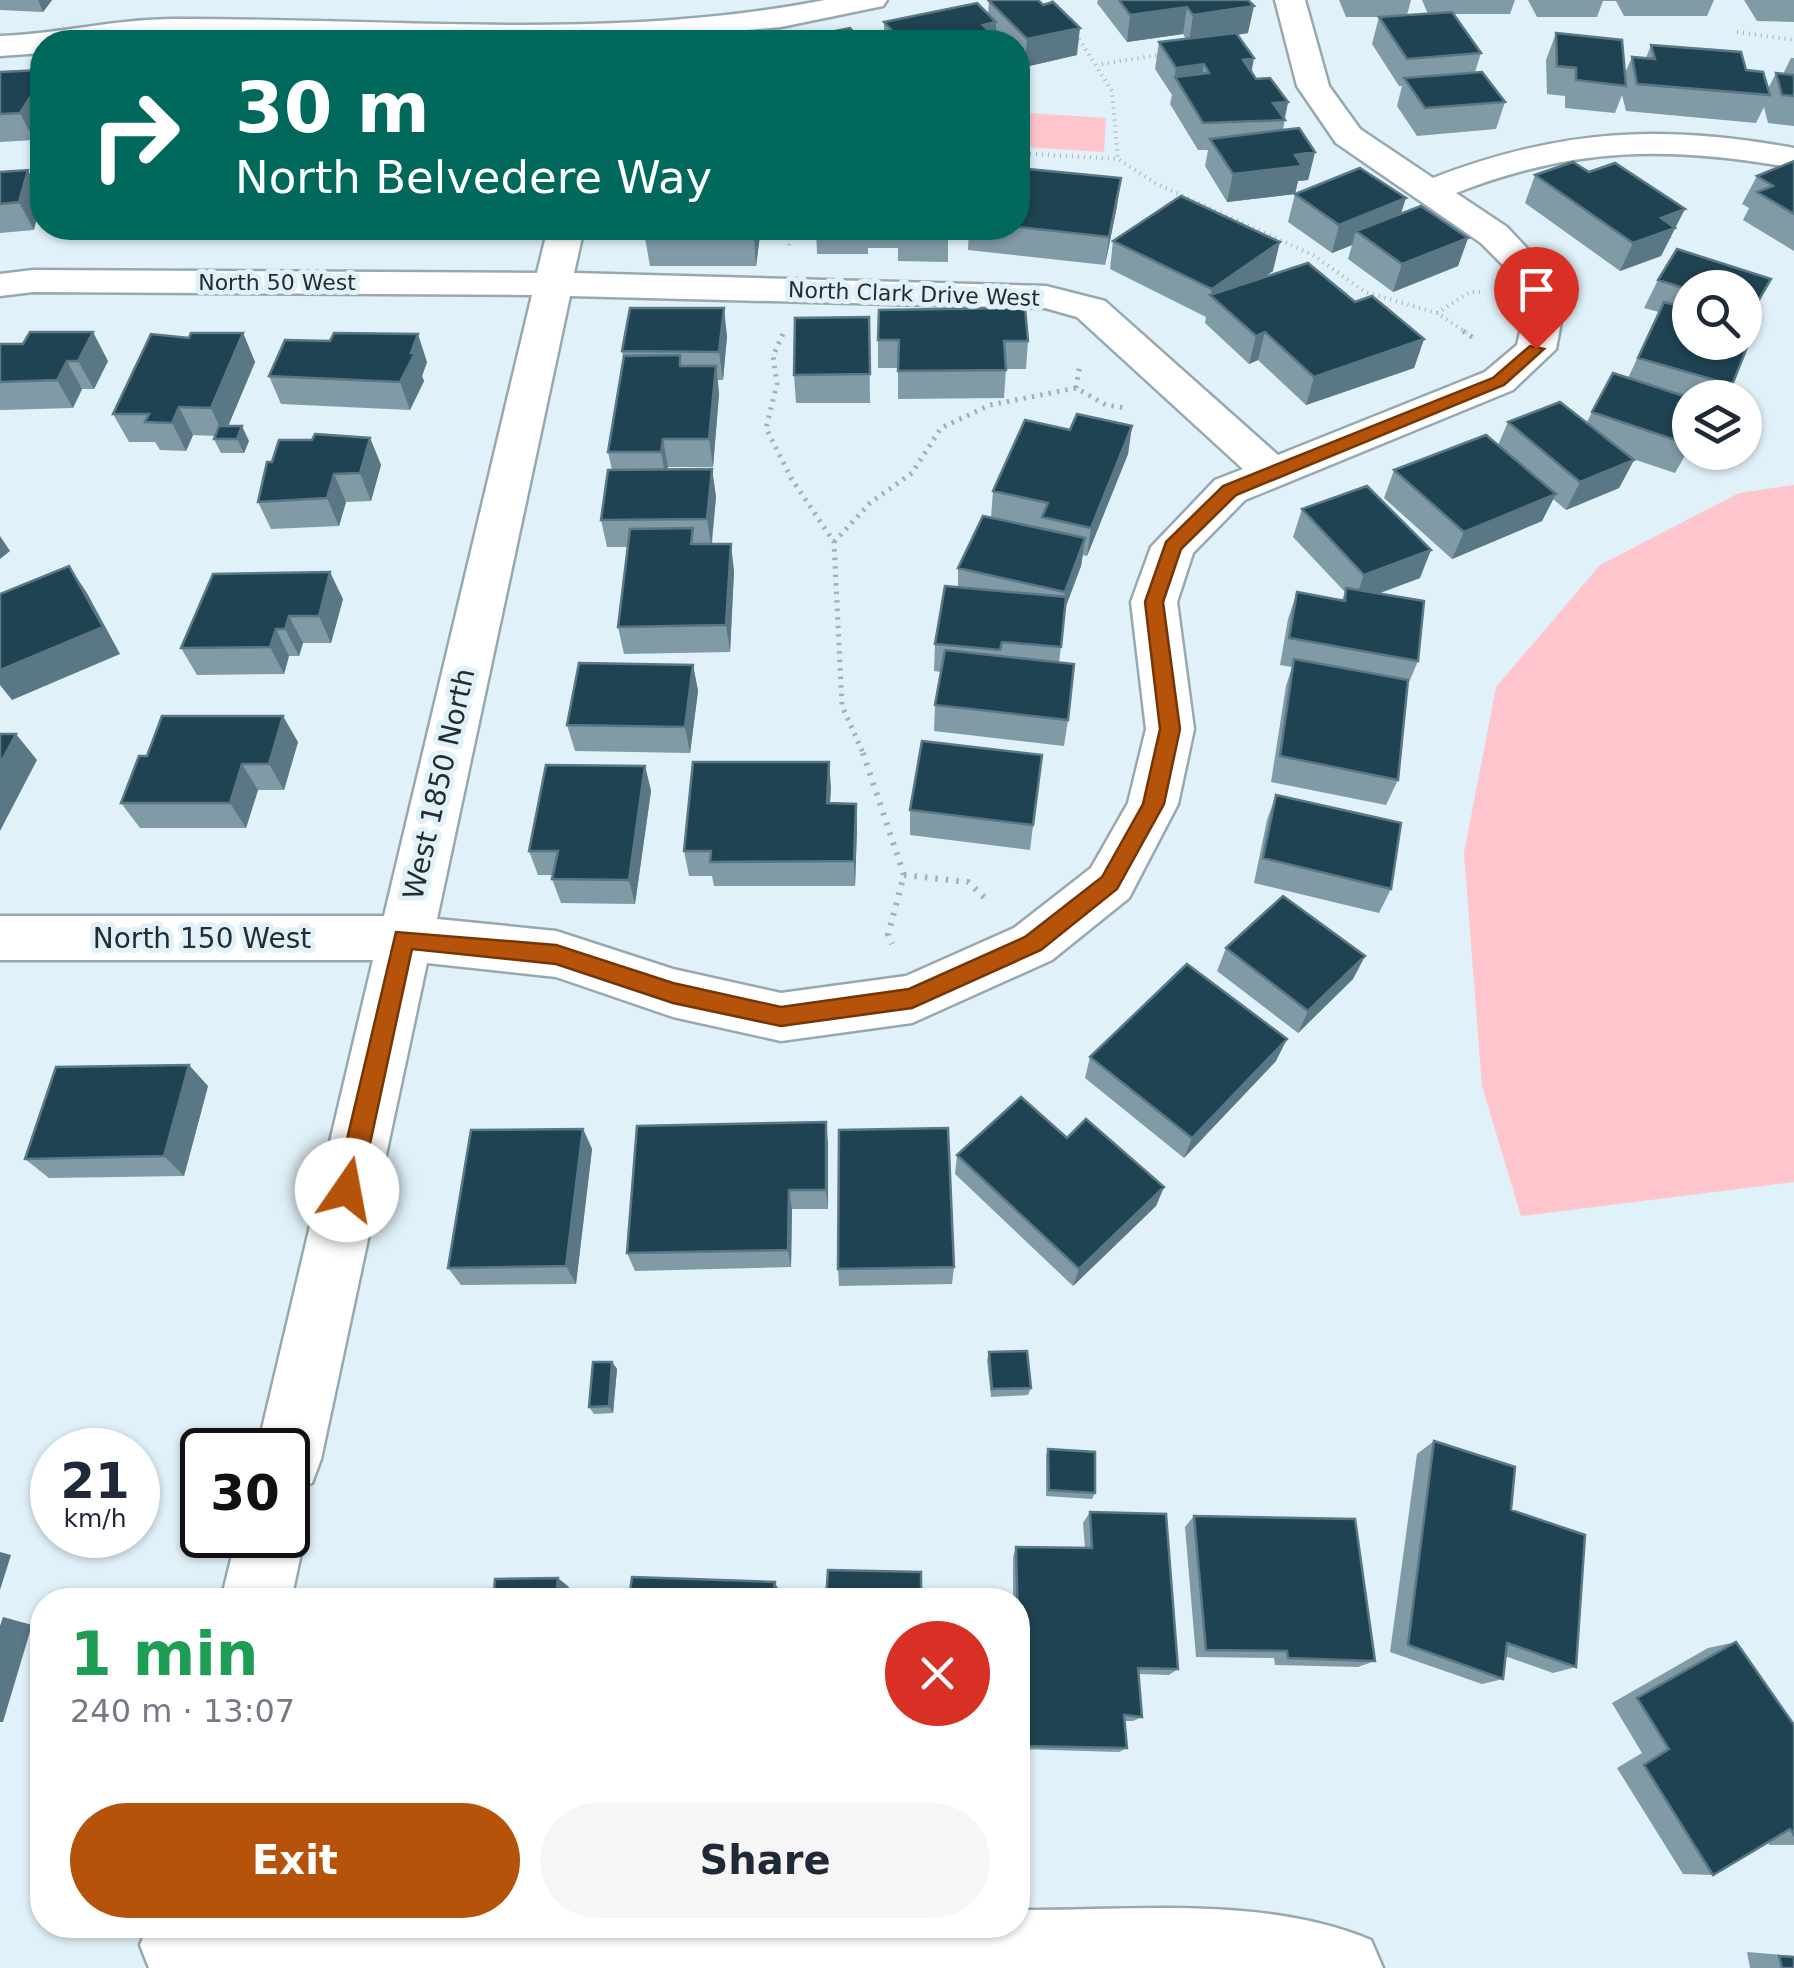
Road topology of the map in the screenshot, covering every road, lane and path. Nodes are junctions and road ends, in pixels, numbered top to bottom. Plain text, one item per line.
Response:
1 (358, 0) edge
2 (872, 0) edge
3 (1052, 0) edge
4 (1290, 0) edge
5 (1066, 19) edge
6 (151, 30) edge
7 (346, 30) joint
8 (677, 30) edge
9 (1737, 32) dead end
10 (1075, 33) edge
11 (1794, 40) edge
12 (30, 45) edge
13 (0, 46) edge
14 (1174, 54) edge
15 (1102, 64) junction
16 (1030, 155) edge
17 (1794, 158) edge
18 (1118, 159) junction
19 (1431, 191) junction
20 (563, 240) edge
21 (1516, 281) junction
22 (554, 284) junction
23 (0, 285) edge
24 (1437, 312) junction
25 (787, 326) dead end
26 (1490, 344) dead end
27 (1134, 410) dead end
28 (1271, 471) junction
29 (834, 542) junction
30 (904, 875) junction
31 (992, 904) dead end
32 (0, 938) edge
33 (404, 938) junction
34 (894, 950) dead end
35 (295, 1428) edge
36 (265, 1558) edge
37 (259, 1588) edge
38 (179, 1946) edge
39 (1343, 1968) edge

1 - 7 street
2 - 8 street
3 - 5 path
4 - 19 street
6 - 7 street
9 - 11 path
10 - 15 path
12 - 13 street
14 - 15 path
15 - 18 path
16 - 18 path
17 - 19 street
18 - 24 path
19 - 21 street
20 - 22 street, West 1850 North
21 - 24 path
21 - 28 street, North 150 West
22 - 23 street, North 50 West
22 - 28 street, North Clark Drive West
22 - 33 street, West 1850 North
24 - 26 path
25 - 29 path
27 - 29 path
28 - 33 street, North 150 West
29 - 30 path
30 - 31 path
30 - 34 path
32 - 33 street, North 150 West
33 - 35 street, West 1850 North
36 - 37 street
38 - 39 street

